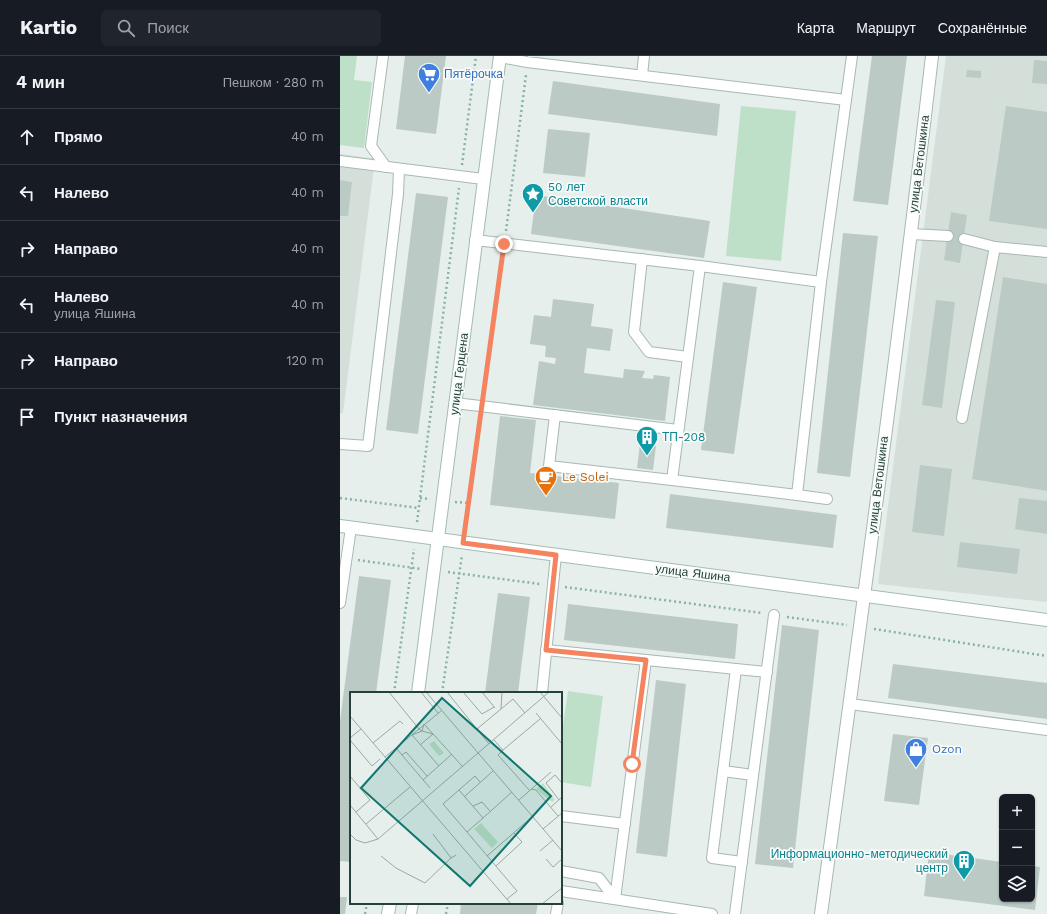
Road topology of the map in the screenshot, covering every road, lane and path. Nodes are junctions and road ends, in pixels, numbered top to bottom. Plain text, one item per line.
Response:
1 (383, 56) edge
2 (476, 56) edge
3 (500, 56) edge
4 (644, 56) edge
5 (852, 56) edge
6 (932, 56) edge
7 (527, 62) junction
8 (642, 75) junction
9 (846, 100) junction
10 (340, 161) edge
11 (386, 167) junction
12 (399, 169) junction
13 (460, 176) junction
14 (484, 179) junction
15 (911, 234) junction
16 (948, 236) dead end
17 (964, 239) dead end
18 (476, 240) junction
19 (504, 244) junction
20 (995, 247) junction
21 (1047, 252) edge
22 (642, 259) junction
23 (700, 266) junction
24 (821, 282) junction
25 (688, 357) junction
26 (455, 403) junction
27 (482, 406) junction
28 (555, 415) junction
29 (962, 418) dead end
30 (678, 430) junction
31 (340, 444) edge
32 (672, 480) junction
33 (797, 494) junction
34 (340, 498) edge
35 (827, 499) dead end
36 (419, 508) junction
37 (346, 527) edge
38 (415, 537) junction
39 (438, 539) junction
40 (463, 543) junction
41 (556, 555) junction
42 (347, 558) junction
43 (411, 567) junction
44 (434, 570) junction
45 (459, 573) junction
46 (552, 586) junction
47 (864, 596) junction
48 (340, 603) edge
49 (774, 615) junction
50 (1047, 620) edge
51 (860, 627) junction
52 (546, 650) junction
53 (1047, 656) edge
54 (646, 660) junction
55 (736, 669) junction
56 (767, 672) junction
57 (394, 692) edge
58 (418, 692) edge
59 (442, 692) edge
60 (542, 692) edge
61 (850, 704) junction
62 (1047, 730) edge
63 (723, 771) junction
64 (753, 775) junction
65 (562, 816) edge
66 (625, 824) junction
67 (742, 862) junction
68 (562, 871) edge
69 (562, 891) edge
70 (615, 899) junction
71 (367, 904) edge
72 (390, 904) edge
73 (413, 904) edge
74 (448, 904) edge
75 (558, 904) edge
76 (365, 914) edge
77 (388, 914) edge
78 (412, 914) edge
79 (446, 914) edge
80 (556, 914) edge
81 (712, 914) edge
82 (735, 914) edge
83 (821, 914) edge

1 - 11 lane
2 - 13 path
3 - 7 lane
3 - 14 street, улица Герцена
4 - 8 lane
5 - 9 lane
6 - 15 street, улица Ветошкина
7 - 8 lane
7 - 19 path
8 - 9 lane
9 - 24 lane
10 - 11 lane
11 - 12 lane
12 - 13 lane
12 - 31 lane
13 - 14 lane
13 - 36 path
14 - 18 street, улица Герцена
15 - 16 lane
15 - 47 street, улица Ветошкина
17 - 20 lane
18 - 19 lane
18 - 26 street, улица Герцена
19 - 22 lane
19 - 27 path
20 - 21 lane
20 - 29 lane
22 - 23 lane
22 - 25 lane
23 - 24 lane
23 - 25 lane
24 - 33 lane
25 - 30 lane
26 - 27 lane
26 - 39 street, улица Герцена
27 - 28 lane
27 - 40 path
28 - 30 lane
28 - 32 lane
30 - 32 lane
32 - 33 lane
33 - 35 lane
34 - 36 path
36 - 38 path
37 - 38 street, улица Яшина
37 - 42 lane
38 - 39 street, улица Яшина
38 - 43 path
39 - 40 street, улица Яшина
39 - 44 street, улица Герцена
40 - 41 street, улица Яшина
40 - 45 path
41 - 46 lane
41 - 47 street, улица Яшина
42 - 43 path
42 - 48 lane
43 - 44 path
43 - 57 path
44 - 45 path
44 - 58 street, улица Герцена
45 - 46 path
45 - 59 path
46 - 49 path
46 - 52 lane
47 - 50 street, улица Яшина
47 - 51 street, улица Ветошкина
49 - 51 path
49 - 56 lane
51 - 53 path
51 - 61 street, улица Ветошкина
52 - 54 lane
52 - 60 lane
54 - 55 lane
54 - 66 lane
55 - 56 lane
55 - 63 lane
56 - 64 lane
61 - 62 lane
61 - 83 street, улица Ветошкина
63 - 64 lane
63 - 67 lane
64 - 67 lane
65 - 66 lane
66 - 70 lane
67 - 82 lane
68 - 70 lane
69 - 70 lane
70 - 81 lane
71 - 76 path
72 - 77 street
73 - 78 lane
74 - 79 path
75 - 80 lane

